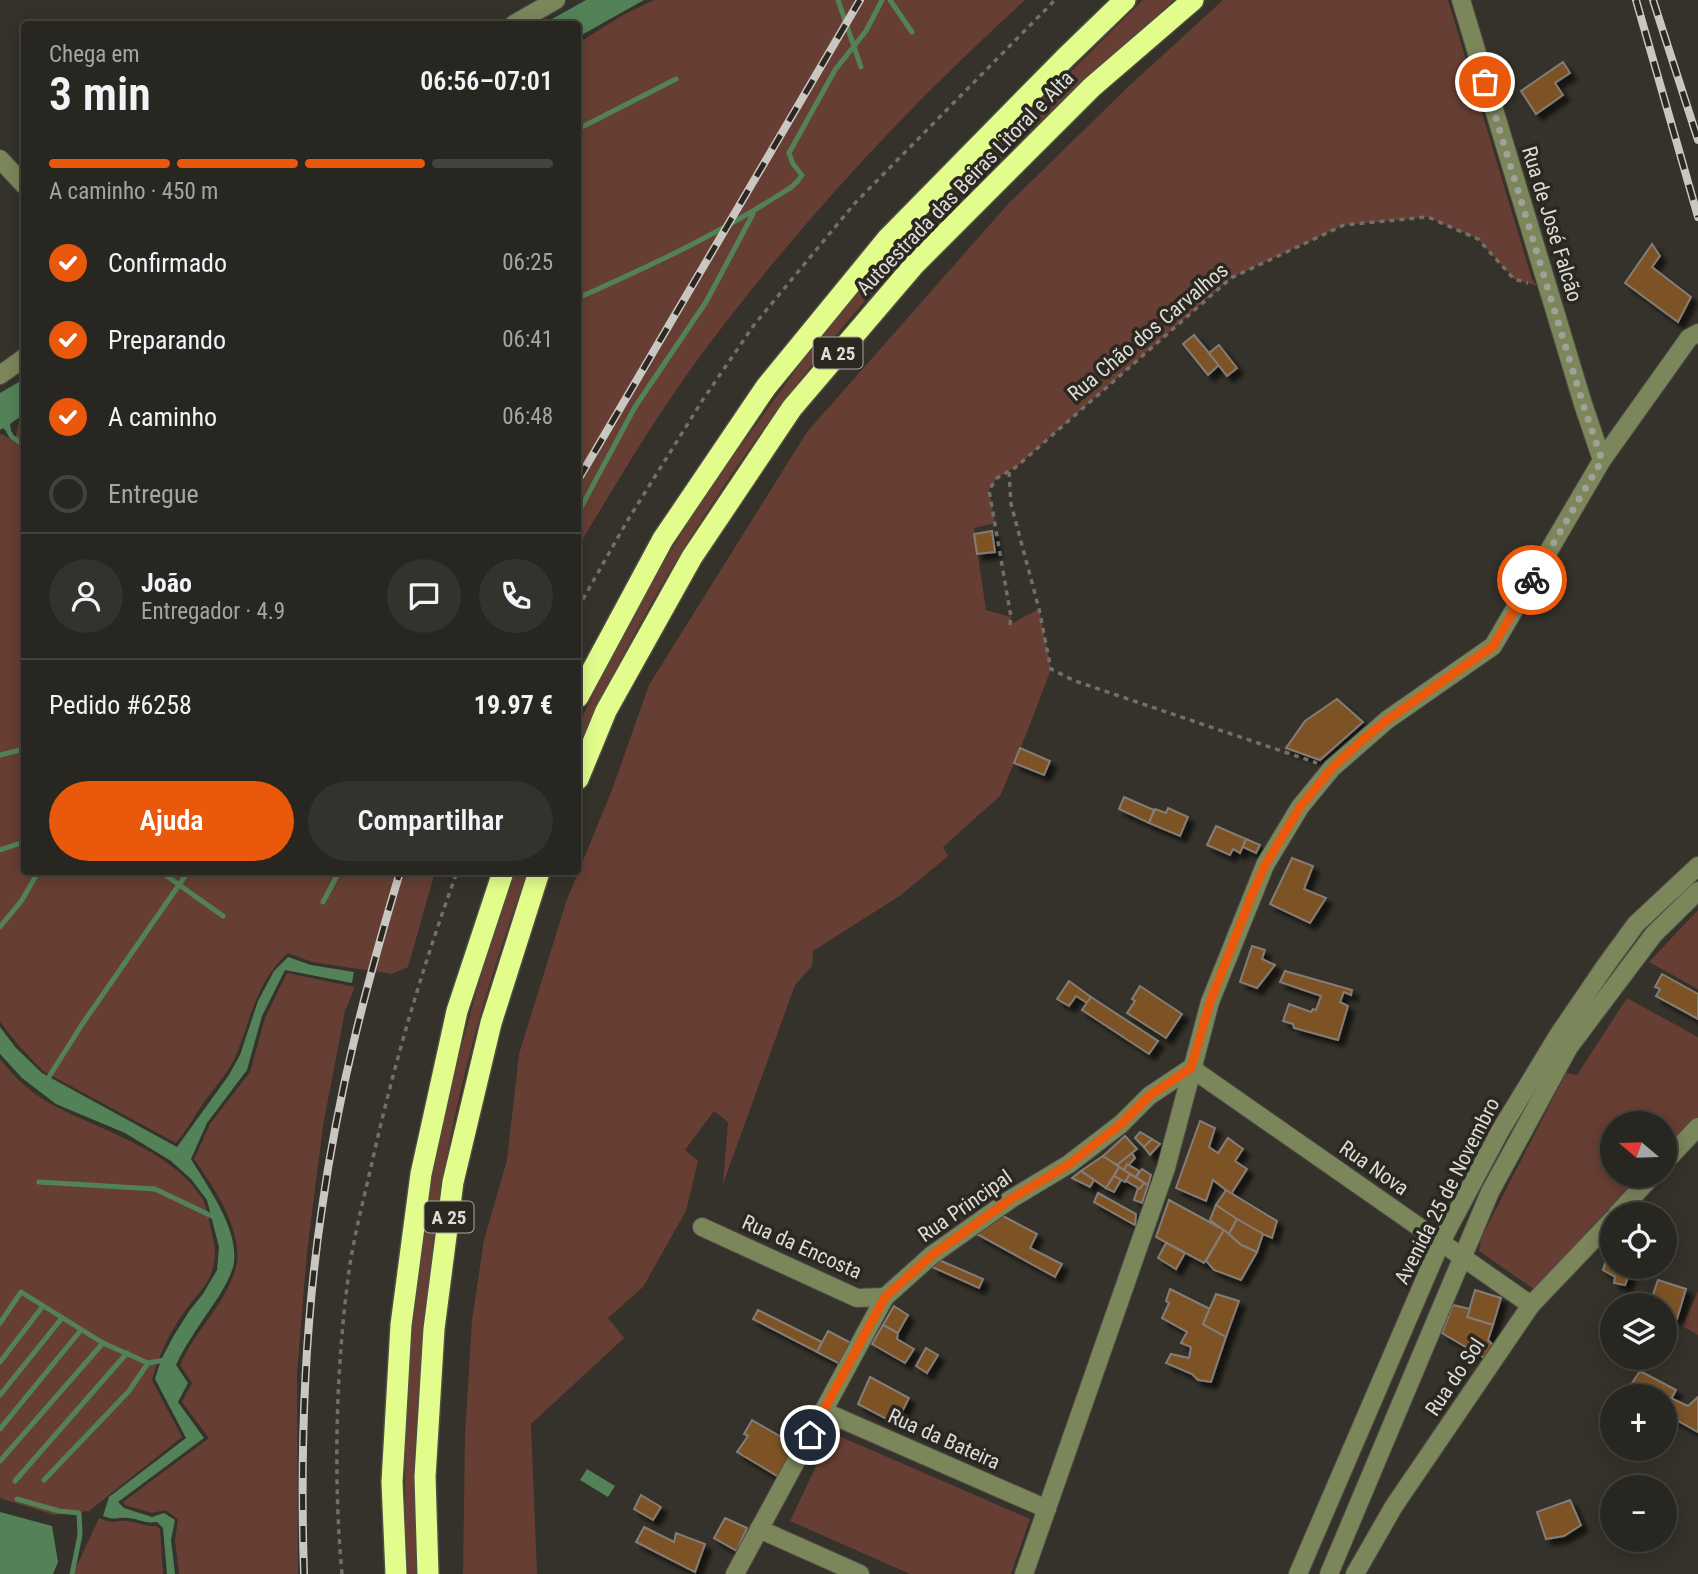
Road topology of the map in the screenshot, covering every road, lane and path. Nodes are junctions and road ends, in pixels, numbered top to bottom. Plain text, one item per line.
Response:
1 (556, 0) edge
2 (1055, 0) edge
3 (1125, 0) edge
4 (1193, 0) edge
5 (1461, 0) edge
6 (519, 21) edge
7 (0, 159) edge
8 (21, 182) edge
9 (1547, 286) junction
10 (1698, 333) edge
11 (21, 360) edge
12 (0, 375) edge
13 (1602, 460) junction
14 (1009, 472) junction
15 (581, 603) edge
16 (1010, 625) dead end
17 (581, 691) edge
18 (1332, 768) junction
19 (581, 772) edge
20 (1698, 866) edge
21 (456, 875) edge
22 (502, 875) edge
23 (538, 875) edge
24 (1698, 891) edge
25 (1191, 1068) junction
26 (1698, 1127) edge
27 (1677, 1149) edge
28 (1641, 1188) edge
29 (1628, 1202) edge
30 (702, 1227) dead end
31 (1600, 1233) edge
32 (1441, 1242) junction
33 (1461, 1255) junction
34 (885, 1297) junction
35 (1531, 1305) junction
36 (823, 1411) junction
37 (1047, 1509) junction
38 (759, 1529) junction
39 (342, 1574) edge
40 (396, 1574) edge
41 (428, 1574) edge
42 (735, 1574) edge
43 (860, 1574) edge
44 (1024, 1574) edge
45 (1298, 1574) edge
46 (1329, 1574) edge
47 (1355, 1574) edge

1 - 6 street
2 - 15 path
3 - 17 highway, Autoestrada das Beiras Litoral e Alta / A 25
4 - 19 highway, Autoestrada das Beiras Litoral e Alta / A 25
5 - 9 street, Rua de José Falcão
7 - 8 street
9 - 13 street, Rua de José Falcão
9 - 14 path, Rua Chão dos Carvalhos
10 - 13 street
11 - 12 street
13 - 18 street
14 - 16 path, Rua Chão dos Carvalhos
14 - 18 path
18 - 25 street
20 - 32 street, Avenida 25 de Novembro
21 - 39 path
22 - 40 highway, A 25
23 - 41 highway, A 25
24 - 33 street, Avenida 25 de Novembro
25 - 32 street, Rua Nova
25 - 34 street, Rua Principal
25 - 37 street
26 - 27 street
28 - 29 street
30 - 34 street, Rua da Encosta
31 - 35 street, Rua do Sol
32 - 33 street, Rua Nova
32 - 45 street, Avenida 25 de Novembro
33 - 35 street, Rua Nova
33 - 46 street, Avenida 25 de Novembro
34 - 36 street, Rua Principal
35 - 47 street, Rua do Sol
36 - 37 street, Rua da Bateira
36 - 38 street, Rua Principal
37 - 44 street
38 - 42 street, Rua Principal
38 - 43 street

